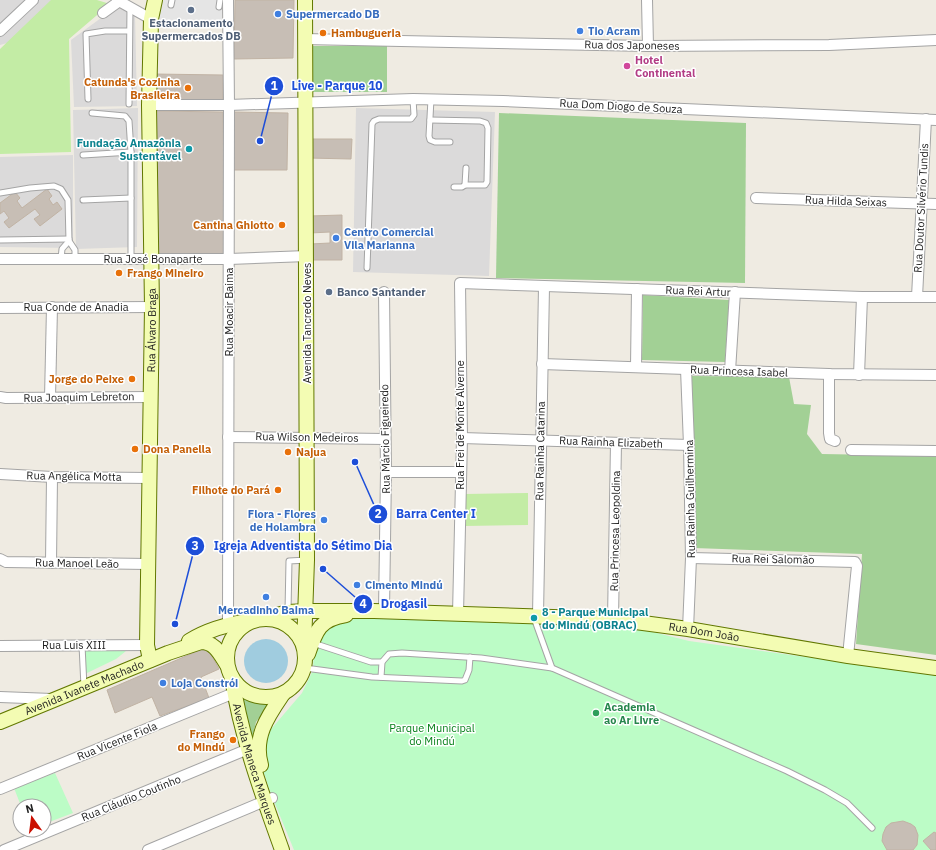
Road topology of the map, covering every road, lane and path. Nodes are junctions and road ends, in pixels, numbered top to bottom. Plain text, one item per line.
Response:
1 (33, 0) edge
2 (119, 0) edge
3 (155, 0) edge
4 (220, 0) edge
5 (228, 0) edge
6 (305, 0) edge
7 (647, 0) edge
8 (130, 7) junction
9 (220, 7) dead end
10 (103, 14) dead end
11 (151, 19) junction
12 (0, 31) edge
13 (129, 31) junction
14 (304, 39) junction
15 (936, 40) edge
16 (648, 46) junction
17 (88, 99) dead end
18 (413, 99) junction
19 (430, 100) junction
20 (305, 102) junction
21 (129, 104) dead end
22 (149, 105) junction
23 (229, 105) junction
24 (92, 113) dead end
25 (430, 120) junction
26 (931, 120) edge
27 (450, 142) dead end
28 (131, 152) junction
29 (84, 155) dead end
30 (466, 168) dead end
31 (465, 185) junction
32 (454, 187) dead end
33 (0, 193) edge
34 (131, 198) junction
35 (756, 198) dead end
36 (82, 200) dead end
37 (921, 204) junction
38 (936, 204) edge
39 (0, 240) edge
40 (69, 240) junction
41 (307, 256) junction
42 (0, 259) edge
43 (61, 259) junction
44 (75, 259) junction
45 (131, 259) junction
46 (152, 259) junction
47 (229, 259) junction
48 (367, 268) dead end
49 (460, 283) joint
50 (544, 287) junction
51 (637, 289) junction
52 (384, 292) dead end
53 (735, 292) junction
54 (862, 297) junction
55 (917, 297) junction
56 (936, 297) edge
57 (52, 307) junction
58 (152, 307) junction
59 (0, 308) edge
60 (542, 364) junction
61 (636, 367) junction
62 (686, 369) junction
63 (730, 370) junction
64 (829, 374) junction
65 (859, 375) junction
66 (936, 376) edge
67 (3, 397) edge
68 (151, 397) junction
69 (50, 398) junction
70 (228, 436) junction
71 (307, 437) junction
72 (385, 438) junction
73 (462, 438) junction
74 (540, 440) junction
75 (835, 441) dead end
76 (616, 443) junction
77 (689, 445) junction
78 (851, 450) dead end
79 (936, 451) edge
80 (386, 472) junction
81 (461, 472) junction
82 (0, 474) edge
83 (52, 477) junction
84 (149, 478) junction
85 (691, 558) junction
86 (307, 560) junction
87 (3, 561) edge
88 (51, 563) junction
89 (148, 564) junction
90 (306, 611) junction
91 (379, 611) junction
92 (288, 612) junction
93 (458, 614) junction
94 (535, 615) junction
95 (613, 619) junction
96 (258, 620) junction
97 (228, 625) junction
98 (688, 629) junction
99 (82, 645) junction
100 (147, 645) junction
101 (0, 646) edge
102 (168, 653) junction
103 (307, 654) junction
104 (848, 656) junction
105 (470, 657) junction
106 (150, 660) junction
107 (382, 662) junction
108 (552, 668) junction
109 (936, 668) edge
110 (229, 671) junction
111 (381, 677) junction
112 (84, 688) junction
113 (234, 693) junction
114 (283, 694) junction
115 (0, 697) edge
116 (58, 699) junction
117 (0, 722) edge
118 (253, 747) junction
119 (0, 789) edge
120 (268, 800) junction
121 (872, 828) dead end
122 (4, 850) edge
123 (148, 850) edge
124 (282, 850) edge
125 (291, 850) edge

1 - 12 street
2 - 8 street
2 - 10 street
3 - 11 main road, Rua Álvaro Braga
4 - 9 lane
5 - 23 street, Rua Moacir Baima
6 - 14 main road, Avenida Tancredo Neves
7 - 16 street
8 - 11 street
8 - 13 lane
11 - 22 main road, Rua Álvaro Braga
13 - 17 lane
13 - 21 lane
14 - 16 street, Rua dos Japoneses
14 - 20 main road, Avenida Tancredo Neves
15 - 16 street, Rua dos Japoneses
18 - 19 street, Rua Dom Diogo de Souza
18 - 20 street, Rua Dom Diogo de Souza
18 - 48 lane
19 - 25 lane
19 - 26 street, Rua Dom Diogo de Souza
20 - 23 street, Rua Dom Diogo de Souza
20 - 41 main road, Avenida Tancredo Neves
22 - 23 street, Rua Dom Diogo de Souza
22 - 46 main road, Rua Álvaro Braga
23 - 47 street, Rua Moacir Baima
24 - 28 lane
25 - 27 lane
25 - 31 lane
26 - 37 street, Rua Doutor Silvério Tundis
28 - 29 lane
28 - 34 lane
30 - 31 lane
31 - 32 lane
33 - 40 lane
34 - 36 lane
34 - 45 lane
35 - 37 street, Rua Hilda Seixas
37 - 38 street, Rua Hilda Seixas
37 - 55 street, Rua Doutor Silvério Tundis
39 - 40 lane
40 - 43 lane
40 - 44 lane
41 - 47 street, Rua José Bonaparte
41 - 71 main road, Avenida Tancredo Neves
42 - 43 street, Rua José Bonaparte
43 - 44 street, Rua José Bonaparte
44 - 45 street, Rua José Bonaparte
45 - 46 street, Rua José Bonaparte
46 - 47 street, Rua José Bonaparte
46 - 58 main road, Rua Álvaro Braga
47 - 70 street, Rua Moacir Baima
49 - 50 street, Rua Rei Artur
49 - 73 street, Rua Frei de Monte Alverne
50 - 51 street, Rua Rei Artur
50 - 60 street, Rua Rainha Catarina
51 - 53 street, Rua Rei Artur
51 - 61 street
52 - 72 street, Rua Márcio Figueiredo
53 - 54 street, Rua Rei Artur
53 - 63 street
54 - 55 street, Rua Rei Artur
54 - 65 street
55 - 56 street, Rua Rei Artur
57 - 58 street, Rua Conde de Anadia
57 - 59 street, Rua Conde de Anadia
57 - 69 street
58 - 68 main road, Rua Álvaro Braga
60 - 61 street, Rua Princesa Isabel
60 - 74 street, Rua Rainha Catarina
61 - 62 street, Rua Princesa Isabel
62 - 63 street, Rua Princesa Isabel
62 - 77 street, Rua Rainha Guilhermina
63 - 64 street, Rua Princesa Isabel
64 - 65 street, Rua Princesa Isabel
64 - 75 street
65 - 66 street, Rua Princesa Isabel
67 - 69 street, Rua Joaquim Lebreton
68 - 69 street, Rua Joaquim Lebreton
68 - 84 main road, Rua Álvaro Braga
70 - 71 street, Rua Wilson Medeiros
70 - 97 street, Rua Moacir Baima
71 - 72 street, Rua Wilson Medeiros
71 - 86 main road, Avenida Tancredo Neves
72 - 80 street, Rua Márcio Figueiredo
73 - 74 street, Rua Rainha Elizabeth
73 - 81 street, Rua Frei de Monte Alverne
74 - 76 street, Rua Rainha Elizabeth
74 - 94 street, Rua Rainha Catarina
76 - 77 street, Rua Rainha Elizabeth
76 - 95 street, Rua Princesa Leopoldina
77 - 85 street, Rua Rainha Guilhermina
78 - 79 street
80 - 81 street
80 - 91 street, Rua Márcio Figueiredo
81 - 93 street, Rua Frei de Monte Alverne
82 - 83 street, Rua Angélica Motta
83 - 84 street, Rua Angélica Motta
83 - 88 street
84 - 89 main road, Rua Álvaro Braga
85 - 98 street, Rua Rainha Guilhermina
85 - 104 street, Rua Rei Salomão
86 - 90 main road, Avenida Tancredo Neves
86 - 92 lane
87 - 88 street, Rua Manoel Leão
88 - 89 street, Rua Manoel Leão
89 - 100 main road, Rua Álvaro Braga
90 - 91 main road, Rua Dom João
90 - 92 main road, Rua Dom João
90 - 103 main road, Avenida Tancredo Neves
91 - 93 main road, Rua Dom João
91 - 103 main road, Rua Dom João
92 - 96 main road, Rua Dom João
93 - 94 main road, Rua Dom João
94 - 95 main road, Rua Dom João
94 - 108 lane
95 - 98 main road, Rua Dom João
96 - 97 main road, Avenida Ivanete Machado
96 - 103 main road
96 - 110 main road
97 - 102 main road, Avenida Ivanete Machado
98 - 104 main road, Rua Dom João
99 - 100 street, Rua Luis XIII
99 - 101 street, Rua Luis XIII
99 - 112 lane
100 - 106 main road, Rua Álvaro Braga
102 - 106 main road, Avenida Ivanete Machado
102 - 110 main road, Avenida Ivanete Machado
103 - 107 lane
103 - 111 lane
103 - 114 main road
104 - 109 main road, Rua Dom João
105 - 107 lane
105 - 108 lane
105 - 111 lane
106 - 112 main road, Avenida Ivanete Machado
107 - 111 lane
108 - 121 lane
110 - 113 main road, Avenida Maneca Marques
110 - 114 main road
112 - 116 main road, Avenida Ivanete Machado
113 - 118 main road, Avenida Maneca Marques
113 - 119 street, Rua Vicente Fiola
114 - 118 main road, Avenida Maneca Marques
115 - 116 street
116 - 117 main road, Avenida Ivanete Machado
118 - 120 main road, Avenida Maneca Marques
118 - 122 street, Rua Cláudio Coutinho
120 - 123 street
120 - 124 main road, Avenida Maneca Marques
120 - 125 main road, Avenida Maneca Marques

